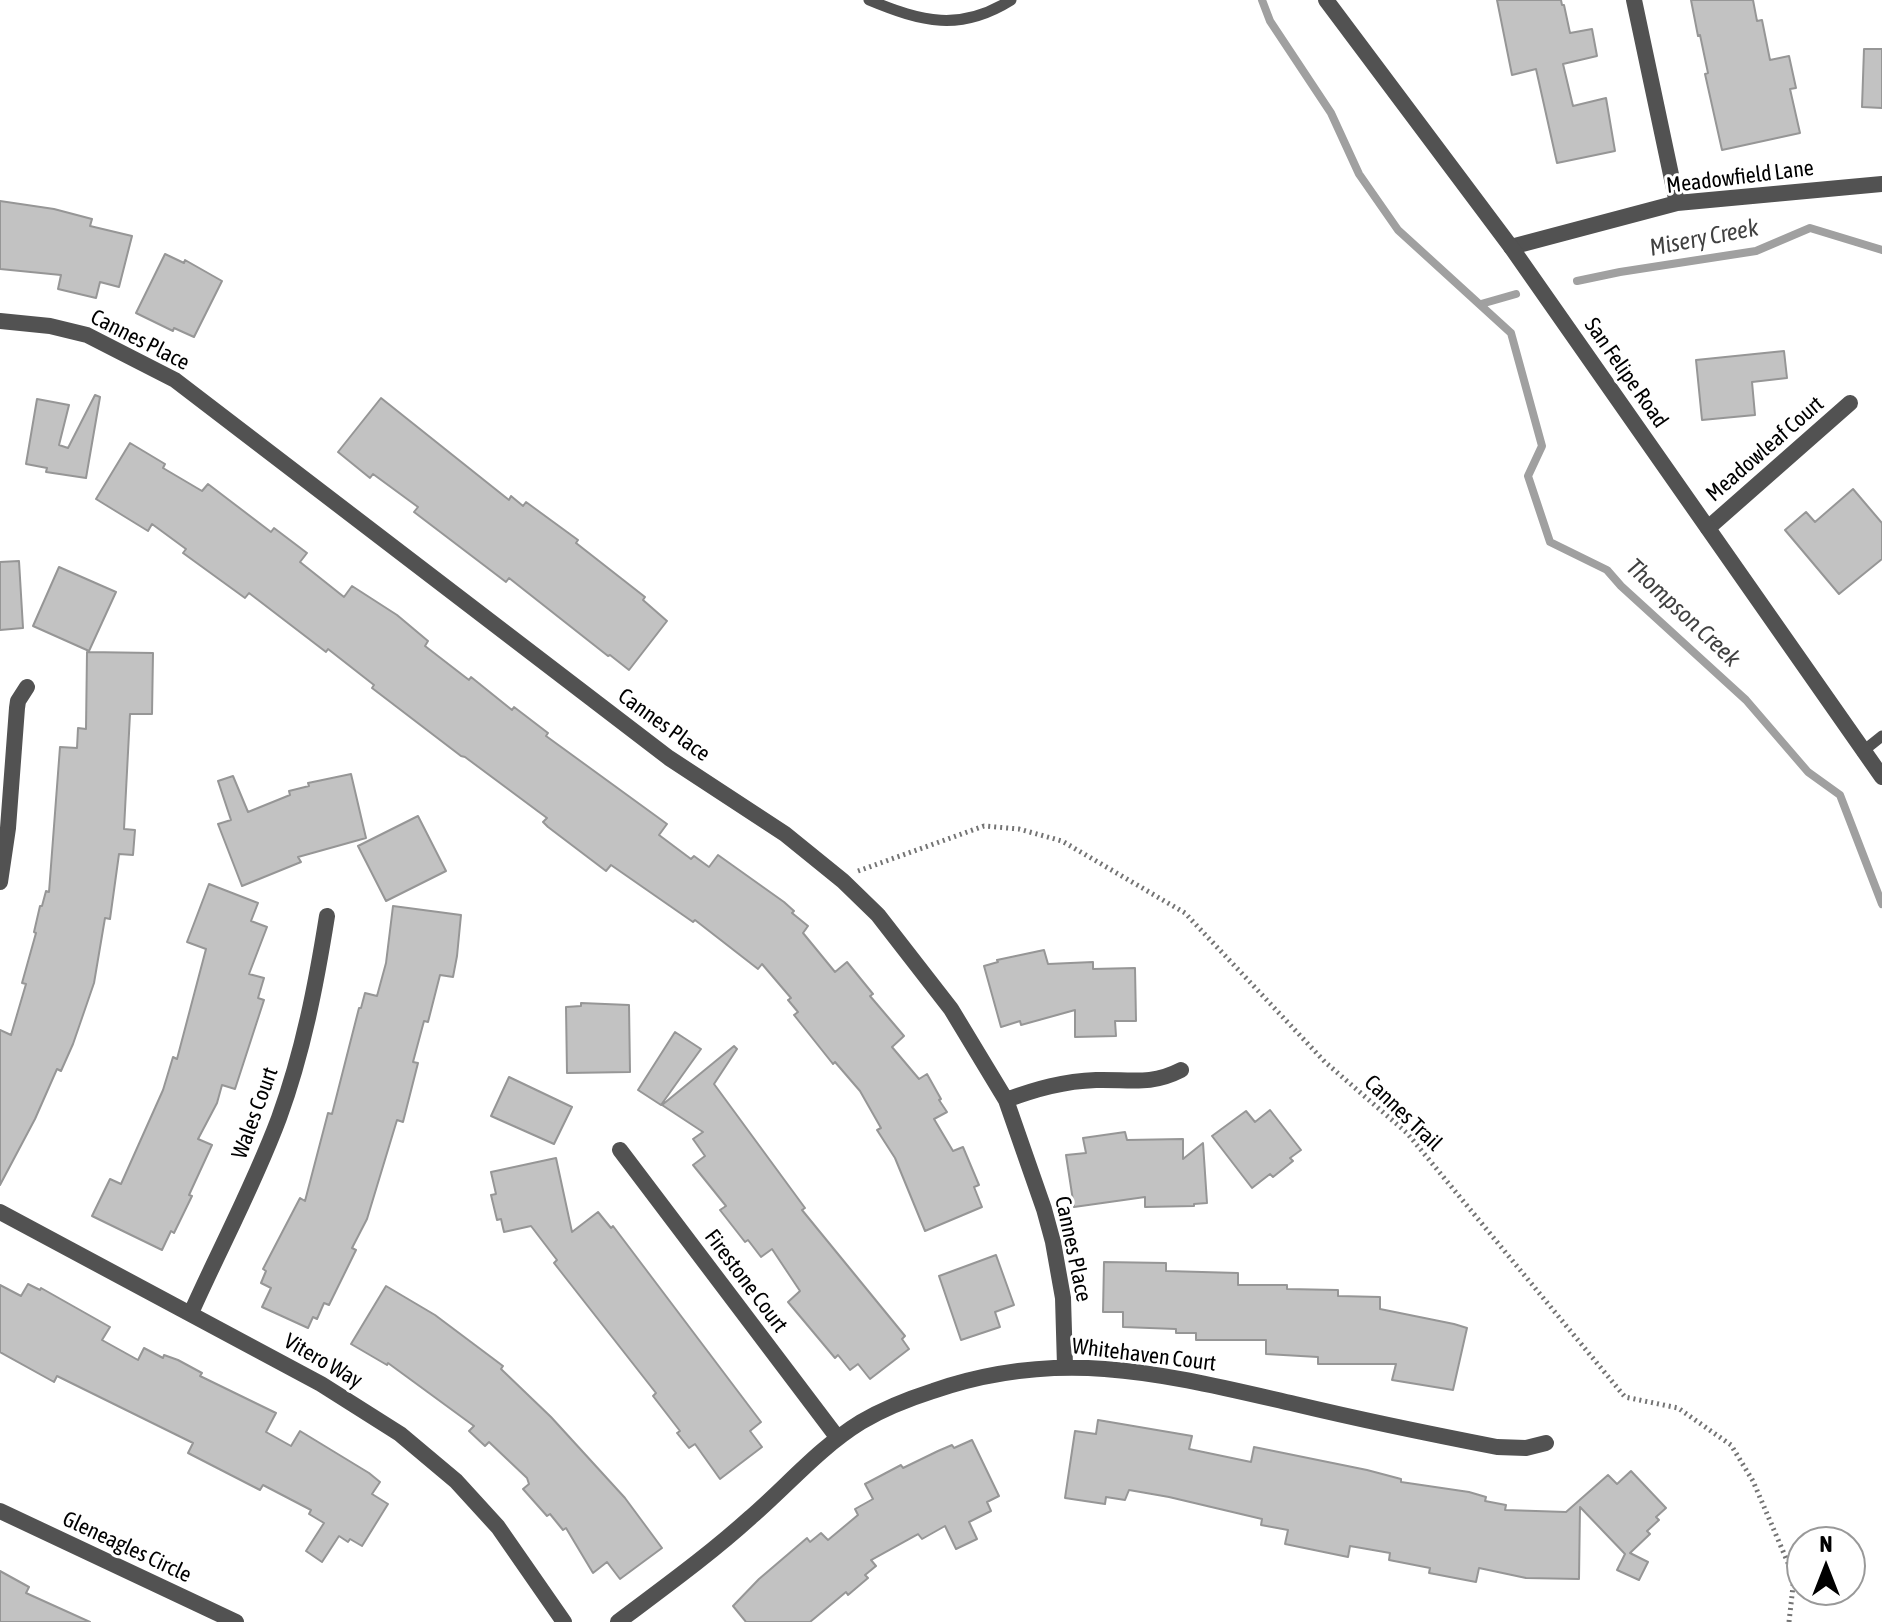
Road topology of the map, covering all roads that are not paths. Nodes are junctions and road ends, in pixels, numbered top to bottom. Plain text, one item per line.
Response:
1 (869, 0) edge
2 (1011, 0) edge
3 (1326, 0) edge
4 (1634, 0) edge
5 (1882, 184) edge
6 (1677, 203) junction
7 (1511, 247) junction
8 (0, 321) edge
9 (1850, 403) dead end
10 (1708, 528) junction
11 (27, 687) dead end
12 (1882, 736) edge
13 (1862, 752) junction
14 (1882, 777) edge
15 (0, 882) edge
16 (327, 916) dead end
17 (1181, 1070) dead end
18 (1006, 1100) junction
19 (620, 1150) dead end
20 (0, 1212) edge
21 (191, 1313) junction
22 (1065, 1366) junction
23 (837, 1437) junction
24 (1546, 1443) dead end
25 (0, 1511) edge
26 (236, 1622) edge
27 (564, 1622) edge
28 (618, 1622) edge

1 - 2 lane
3 - 7 street, San Felipe Road
4 - 6 street
5 - 6 street, Meadowfield Lane
6 - 7 street, Meadowfield Lane
7 - 10 street, San Felipe Road
8 - 18 street, Cannes Place
9 - 10 street, Meadowleaf Court
10 - 13 street, San Felipe Road
11 - 15 street
12 - 13 lane
13 - 14 street, San Felipe Road
16 - 21 street, Wales Court
17 - 18 street
18 - 22 street, Cannes Place
19 - 23 street, Firestone Court
20 - 21 street, Vitero Way
21 - 27 street, Vitero Way
22 - 23 street, Whitehaven Court
22 - 24 street, Whitehaven Court
23 - 28 street, Whitehaven Court
25 - 26 street, Gleneagles Circle

